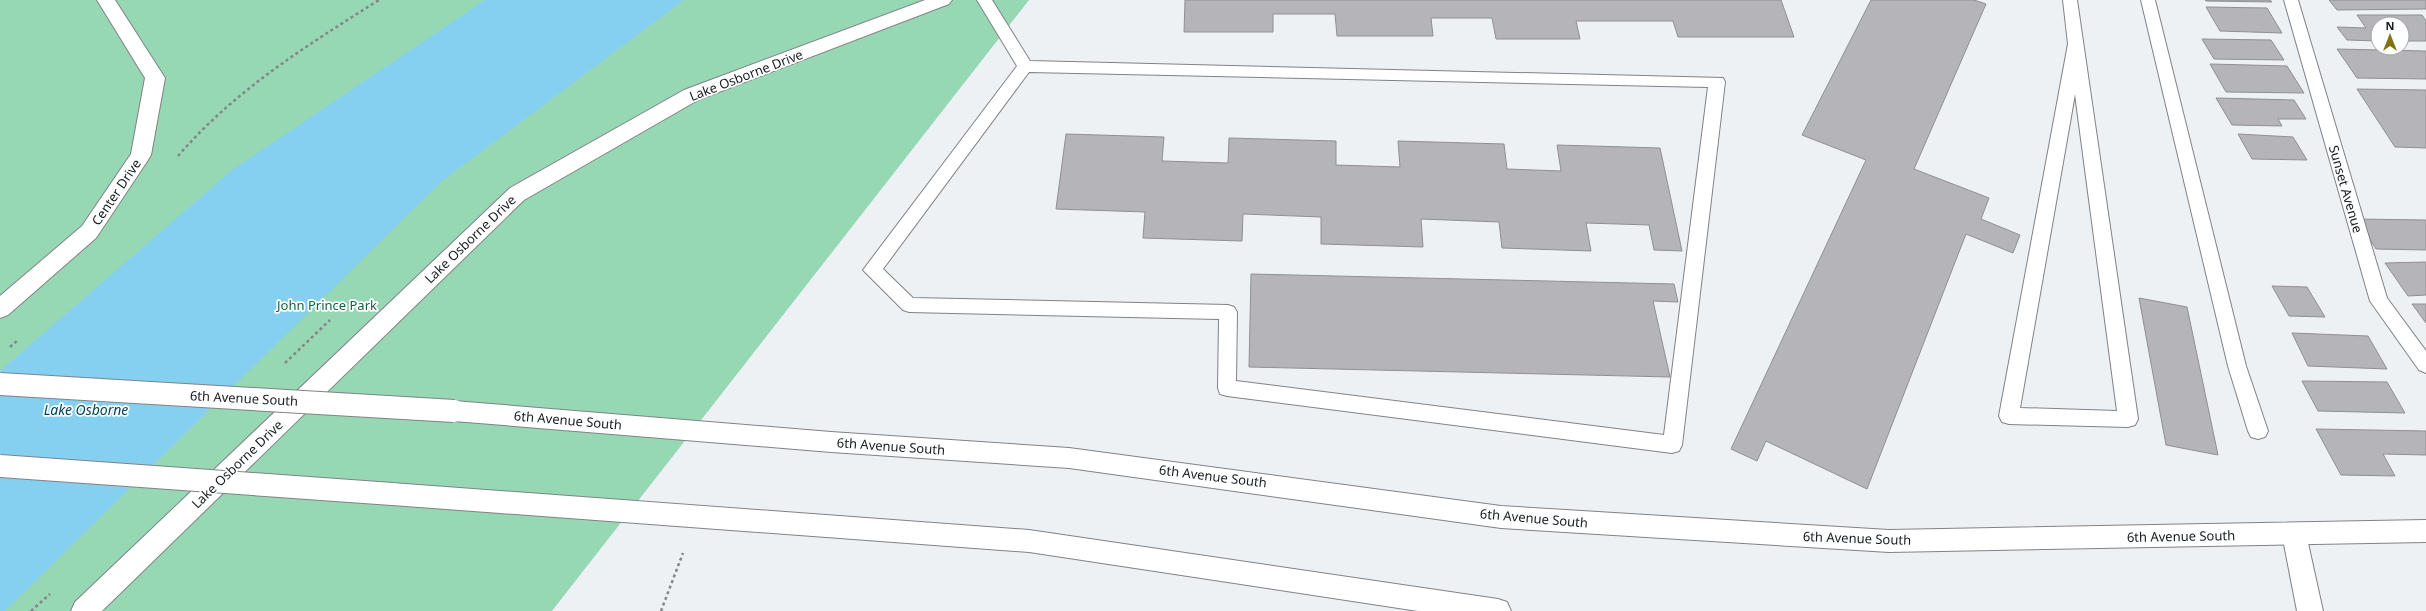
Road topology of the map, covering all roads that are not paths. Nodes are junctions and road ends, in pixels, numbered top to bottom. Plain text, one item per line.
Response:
1 (106, 0) edge
2 (943, 0) edge
3 (984, 0) edge
4 (2070, 0) edge
5 (2148, 0) edge
6 (2291, 0) edge
7 (2076, 44) junction
8 (1025, 66) junction
9 (0, 309) edge
10 (2426, 365) edge
11 (0, 384) edge
12 (2258, 431) dead end
13 (0, 466) edge
14 (2426, 531) edge
15 (2294, 534) junction
16 (84, 611) edge
17 (1498, 611) edge
18 (2310, 611) edge

1 - 9 street, Center Drive
2 - 16 street, Lake Osborne Drive
3 - 8 lane
4 - 7 lane
5 - 12 lane
6 - 10 lane, Sunset Avenue
7 - 7 lane
8 - 8 lane
11 - 15 street, 6th Avenue South, bridge
13 - 17 street, bridge
14 - 15 street, 6th Avenue South
15 - 18 street

